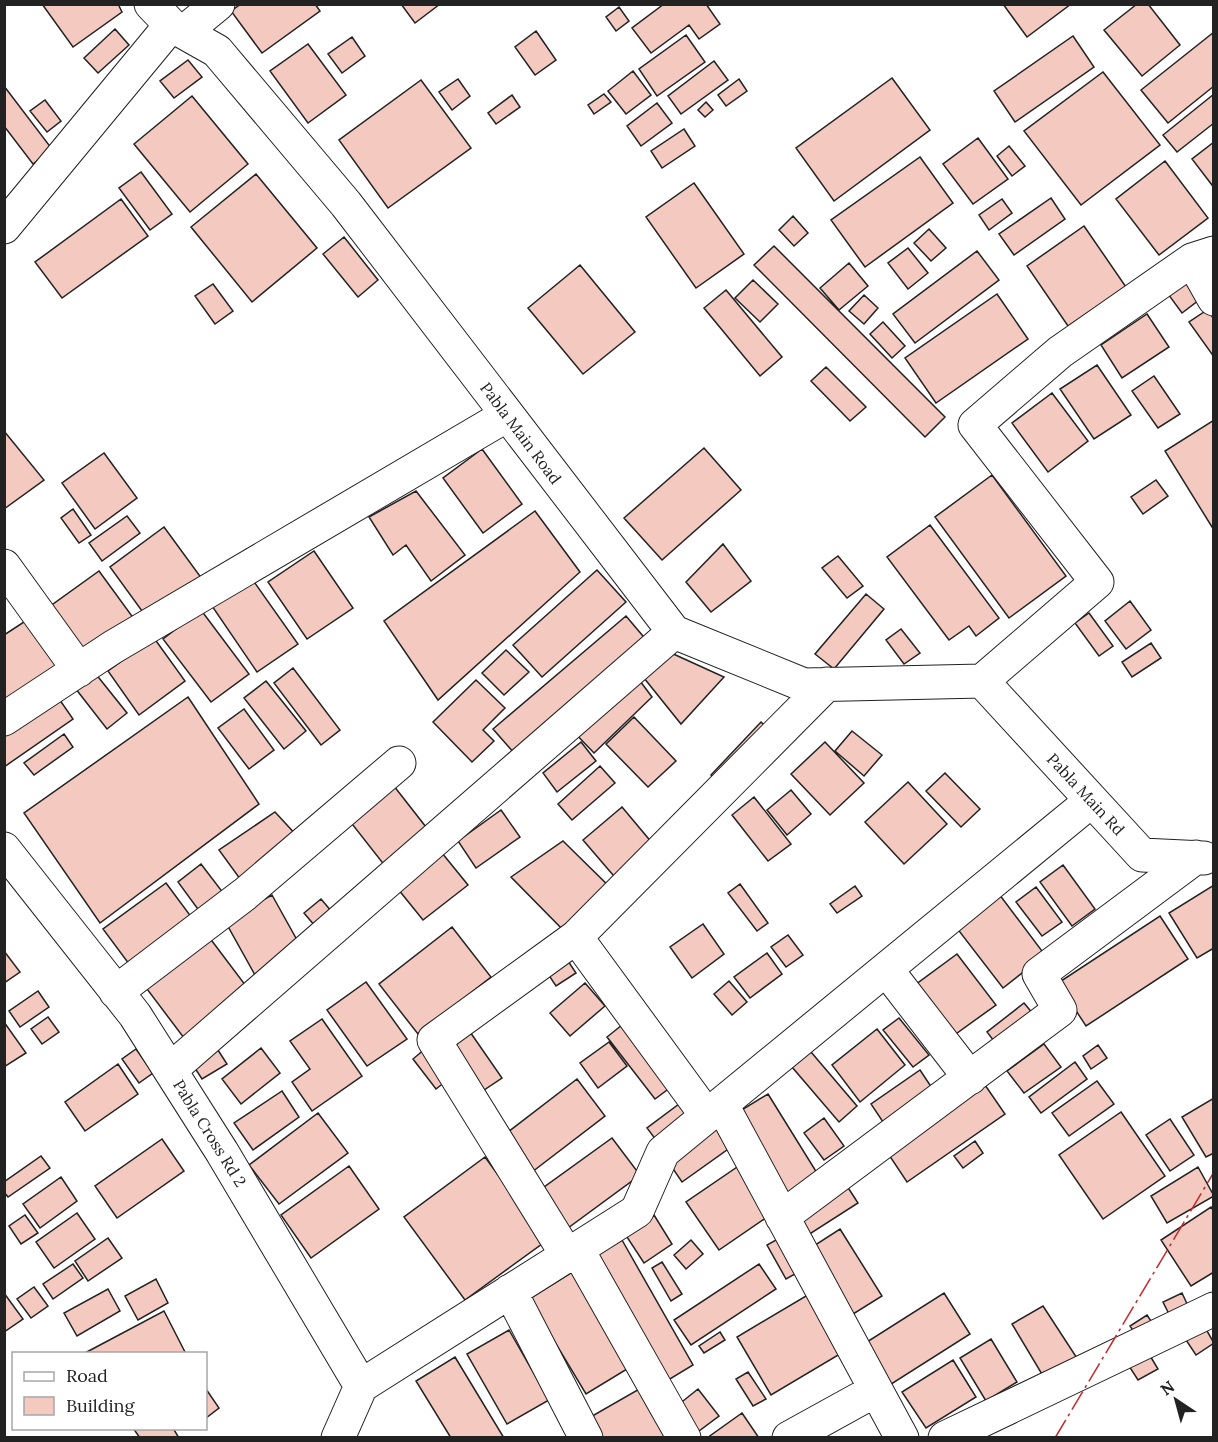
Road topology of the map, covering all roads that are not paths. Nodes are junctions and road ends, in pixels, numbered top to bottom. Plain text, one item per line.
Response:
1 (218, 4) edge
2 (169, 21) edge
3 (4, 227) edge
4 (1203, 257) edge
5 (1214, 299) edge
6 (507, 414) junction
7 (4, 566) edge
8 (674, 632) junction
9 (79, 670) junction
10 (982, 681) junction
11 (827, 684) junction
12 (4, 719) edge
13 (399, 763) dead end
14 (1091, 801) junction
15 (4, 849) edge
16 (1205, 858) edge
17 (576, 937) junction
18 (886, 969) junction
19 (116, 993) junction
20 (170, 1070) junction
21 (970, 1078) junction
22 (714, 1110) junction
23 (782, 1217) junction
24 (572, 1252) junction
25 (510, 1291) junction
26 (1214, 1309) edge
27 (361, 1386) junction
28 (876, 1390) junction
29 (338, 1437) edge
30 (586, 1437) edge
31 (684, 1437) edge
32 (789, 1437) edge
33 (902, 1437) edge
34 (945, 1437) edge

1 - 2 street
2 - 3 street
2 - 6 street, Pabla Main Road
4 - 5 street
4 - 10 street
6 - 8 street, Pabla Main Road
6 - 9 street
7 - 9 street
8 - 11 street
8 - 20 street
9 - 12 street
10 - 11 street
10 - 14 street, Pabla Main Rd
11 - 17 street
13 - 19 street
14 - 16 street, Pabla Main Rd
14 - 18 street
15 - 19 street, Pabla Cross Rd 2
16 - 21 street
17 - 22 street
17 - 24 street
18 - 21 street
18 - 22 street
19 - 20 street, Pabla Cross Rd 2
20 - 27 street, Pabla Cross Rd 2
21 - 23 street
22 - 23 street
22 - 24 street
23 - 28 street
24 - 25 street
24 - 31 street
25 - 27 street
25 - 30 street
26 - 34 street
27 - 29 street
28 - 32 street
28 - 33 street

